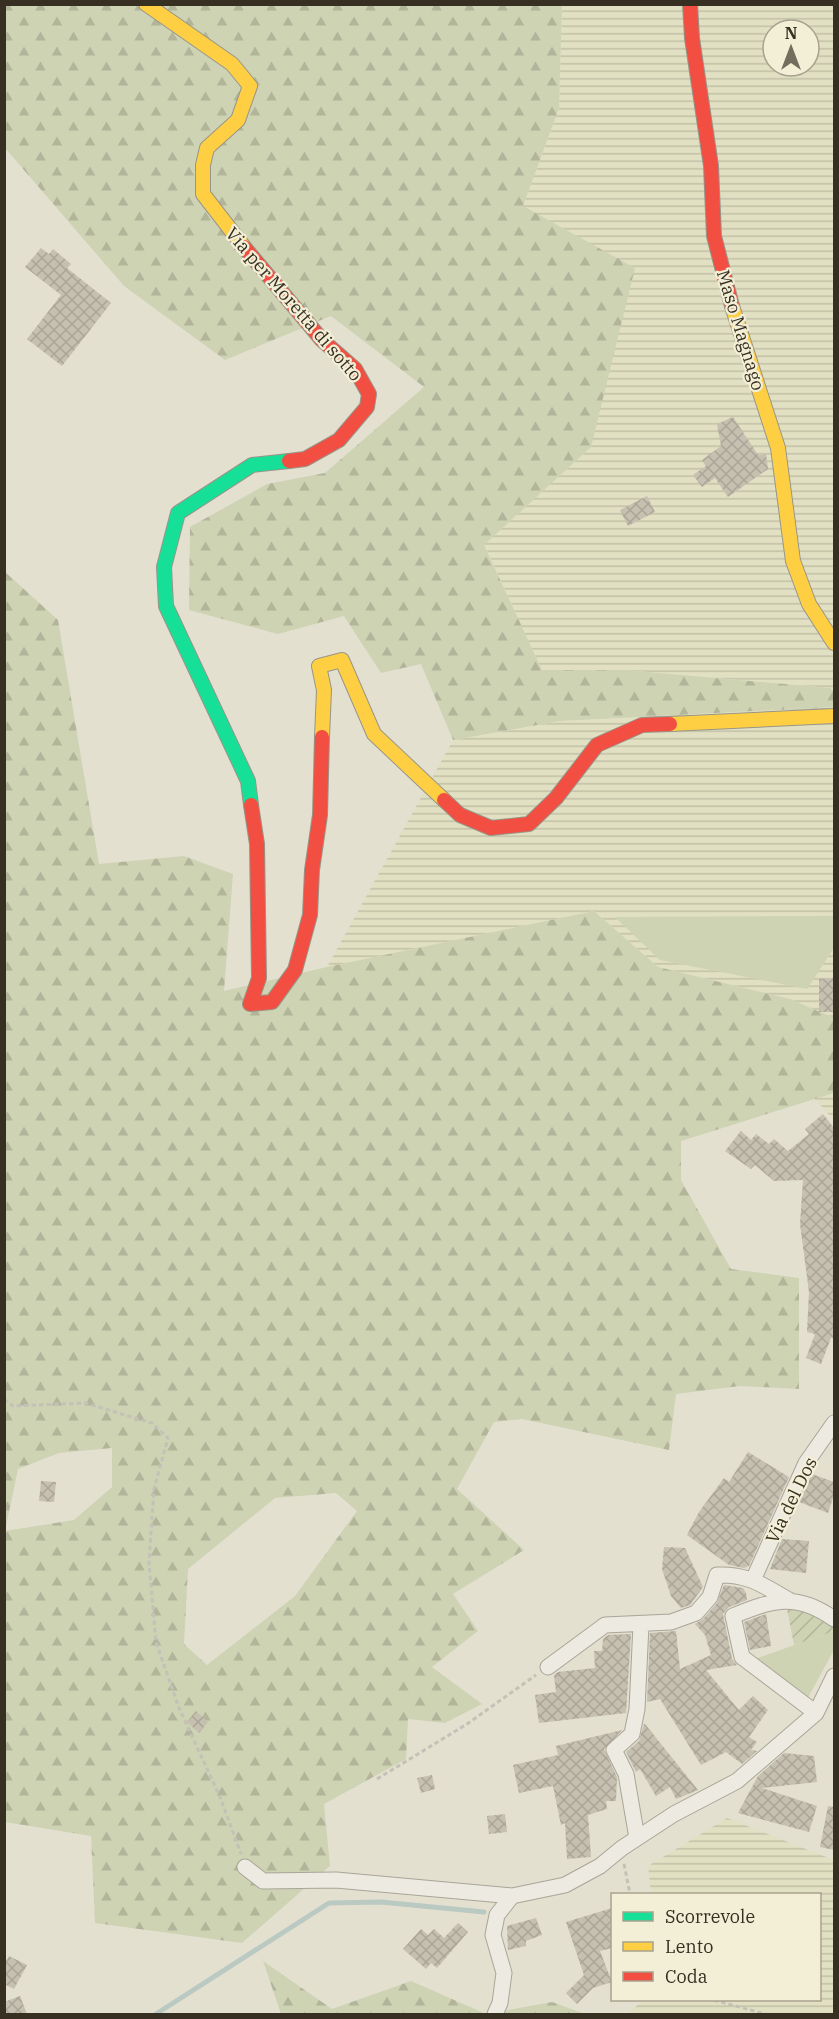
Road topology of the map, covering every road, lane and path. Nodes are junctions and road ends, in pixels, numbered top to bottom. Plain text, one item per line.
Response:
1 (146, 4) edge
2 (690, 4) edge
3 (834, 643) edge
4 (834, 716) edge
5 (4, 1399) edge
6 (834, 1423) edge
7 (753, 1580) junction
8 (789, 1600) junction
9 (834, 1619) edge
10 (641, 1625) junction
11 (548, 1667) joint
12 (833, 1682) edge
13 (816, 1713) junction
14 (377, 1779) dead end
15 (637, 1838) junction
16 (621, 1848) junction
17 (245, 1866) joint
18 (630, 1893) edge
19 (513, 1896) junction
20 (718, 2001) edge
21 (498, 2009) edge
22 (765, 2014) edge

1 - 4 street, Via per Moretta di sotto
2 - 3 street, Maso Magnago
5 - 17 path
6 - 7 street, Via del Dos
7 - 8 street
7 - 10 street
8 - 9 street
8 - 13 street
10 - 11 street
10 - 15 street
11 - 14 path
12 - 13 street
13 - 15 street
15 - 16 street
16 - 18 path
16 - 19 street
17 - 19 street
19 - 21 street
20 - 22 path

